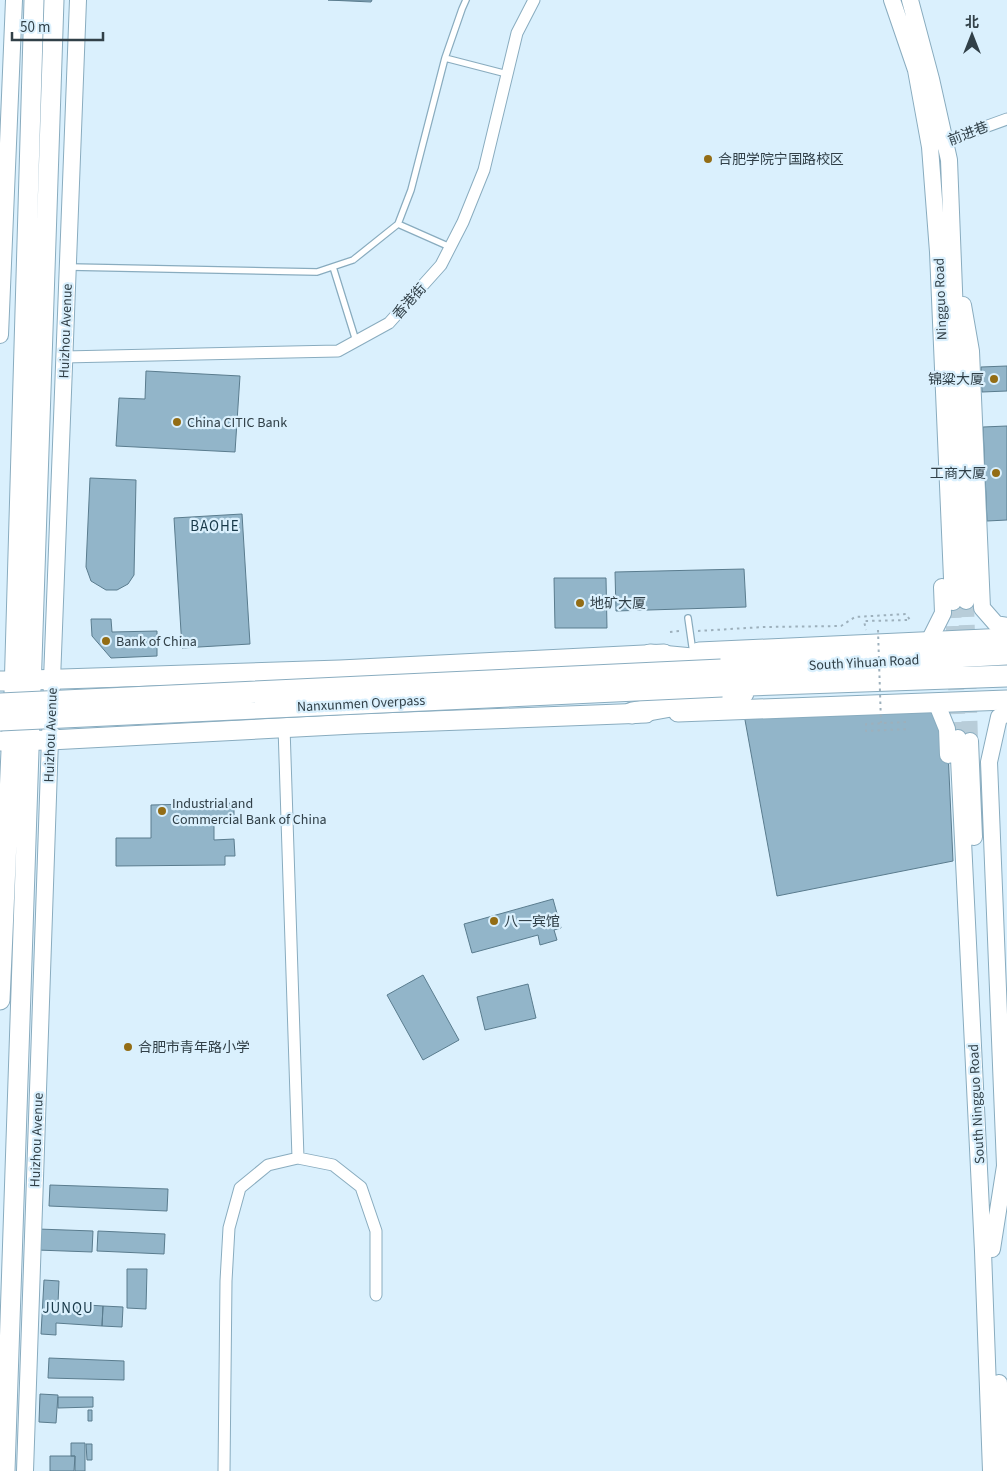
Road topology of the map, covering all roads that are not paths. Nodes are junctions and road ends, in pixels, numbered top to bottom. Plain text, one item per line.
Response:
1 (14, 0) edge
2 (34, 0) edge
3 (54, 0) edge
4 (78, 0) edge
5 (466, 0) edge
6 (534, 0) edge
7 (892, 0) edge
8 (910, 0) edge
9 (445, 58) junction
10 (507, 74) junction
11 (1007, 118) edge
12 (937, 145) junction
13 (398, 224) junction
14 (450, 247) junction
15 (945, 252) junction
16 (2, 255) edge
17 (68, 267) junction
18 (333, 267) junction
19 (0, 311) edge
20 (0, 335) edge
21 (356, 341) junction
22 (64, 357) junction
23 (959, 602) tunnel mouth
24 (688, 618) dead end
25 (1007, 626) edge
26 (1007, 638) edge
27 (929, 641) junction
28 (693, 653) junction
29 (1007, 654) edge
30 (650, 655) junction
31 (777, 667) junction
32 (1007, 676) edge
33 (722, 678) junction
34 (52, 680) junction
35 (15, 681) edge
36 (793, 684) junction
37 (1007, 700) edge
38 (936, 702) junction
39 (0, 704) edge
40 (632, 714) junction
41 (1007, 714) edge
42 (0, 720) edge
43 (284, 727) junction
44 (50, 740) junction
45 (964, 740) tunnel mouth
46 (14, 741) edge
47 (0, 1000) edge
48 (298, 1158) junction
49 (988, 1250) junction
50 (376, 1295) dead end
51 (5, 1471) edge
52 (25, 1471) edge
53 (224, 1471) edge
54 (991, 1471) edge
55 (1004, 1471) edge

1 - 16 main road
2 - 35 main road, Huizhou Avenue
3 - 35 main road, Huizhou Avenue
4 - 17 main road, Huizhou Avenue
5 - 9 lane
6 - 10 street, 香港街
7 - 12 main road, Ningguo Road
8 - 12 main road, Ningguo Road
9 - 10 lane
9 - 13 lane
10 - 14 street, 香港街
11 - 12 street, 前进巷
12 - 15 main road, Ningguo Road
13 - 14 lane
13 - 18 lane
14 - 21 street, 香港街
15 - 23 main road, Ningguo Road
15 - 25 main road
15 - 27 main road
16 - 19 main road
17 - 18 lane
17 - 22 main road, Huizhou Avenue
18 - 21 lane
19 - 20 main road
21 - 22 street, 香港街
22 - 34 main road, Huizhou Avenue
24 - 28 lane
26 - 27 main road
27 - 28 main road
28 - 30 main road
29 - 31 highway, South Yihuan Road
30 - 31 highway
30 - 34 main road
31 - 33 highway, South Yihuan Road
32 - 36 highway, South Yihuan Road
33 - 36 highway, South Yihuan Road
33 - 39 highway, Nanxunmen Overpass, bridge
33 - 42 highway, Nanxunmen Overpass, bridge
34 - 35 main road
34 - 44 main road, Huizhou Avenue
35 - 46 main road, Huizhou Avenue
36 - 40 highway
37 - 38 main road
38 - 40 main road
38 - 49 main road
40 - 43 main road
41 - 49 main road
43 - 44 main road
43 - 48 street
44 - 46 main road
44 - 52 main road, Huizhou Avenue
45 - 49 main road, South Ningguo Road
46 - 47 main road, Huizhou Avenue
46 - 51 main road, Huizhou Avenue
48 - 50 street
48 - 53 street
49 - 54 main road, South Ningguo Road
49 - 55 main road, South Ningguo Road

